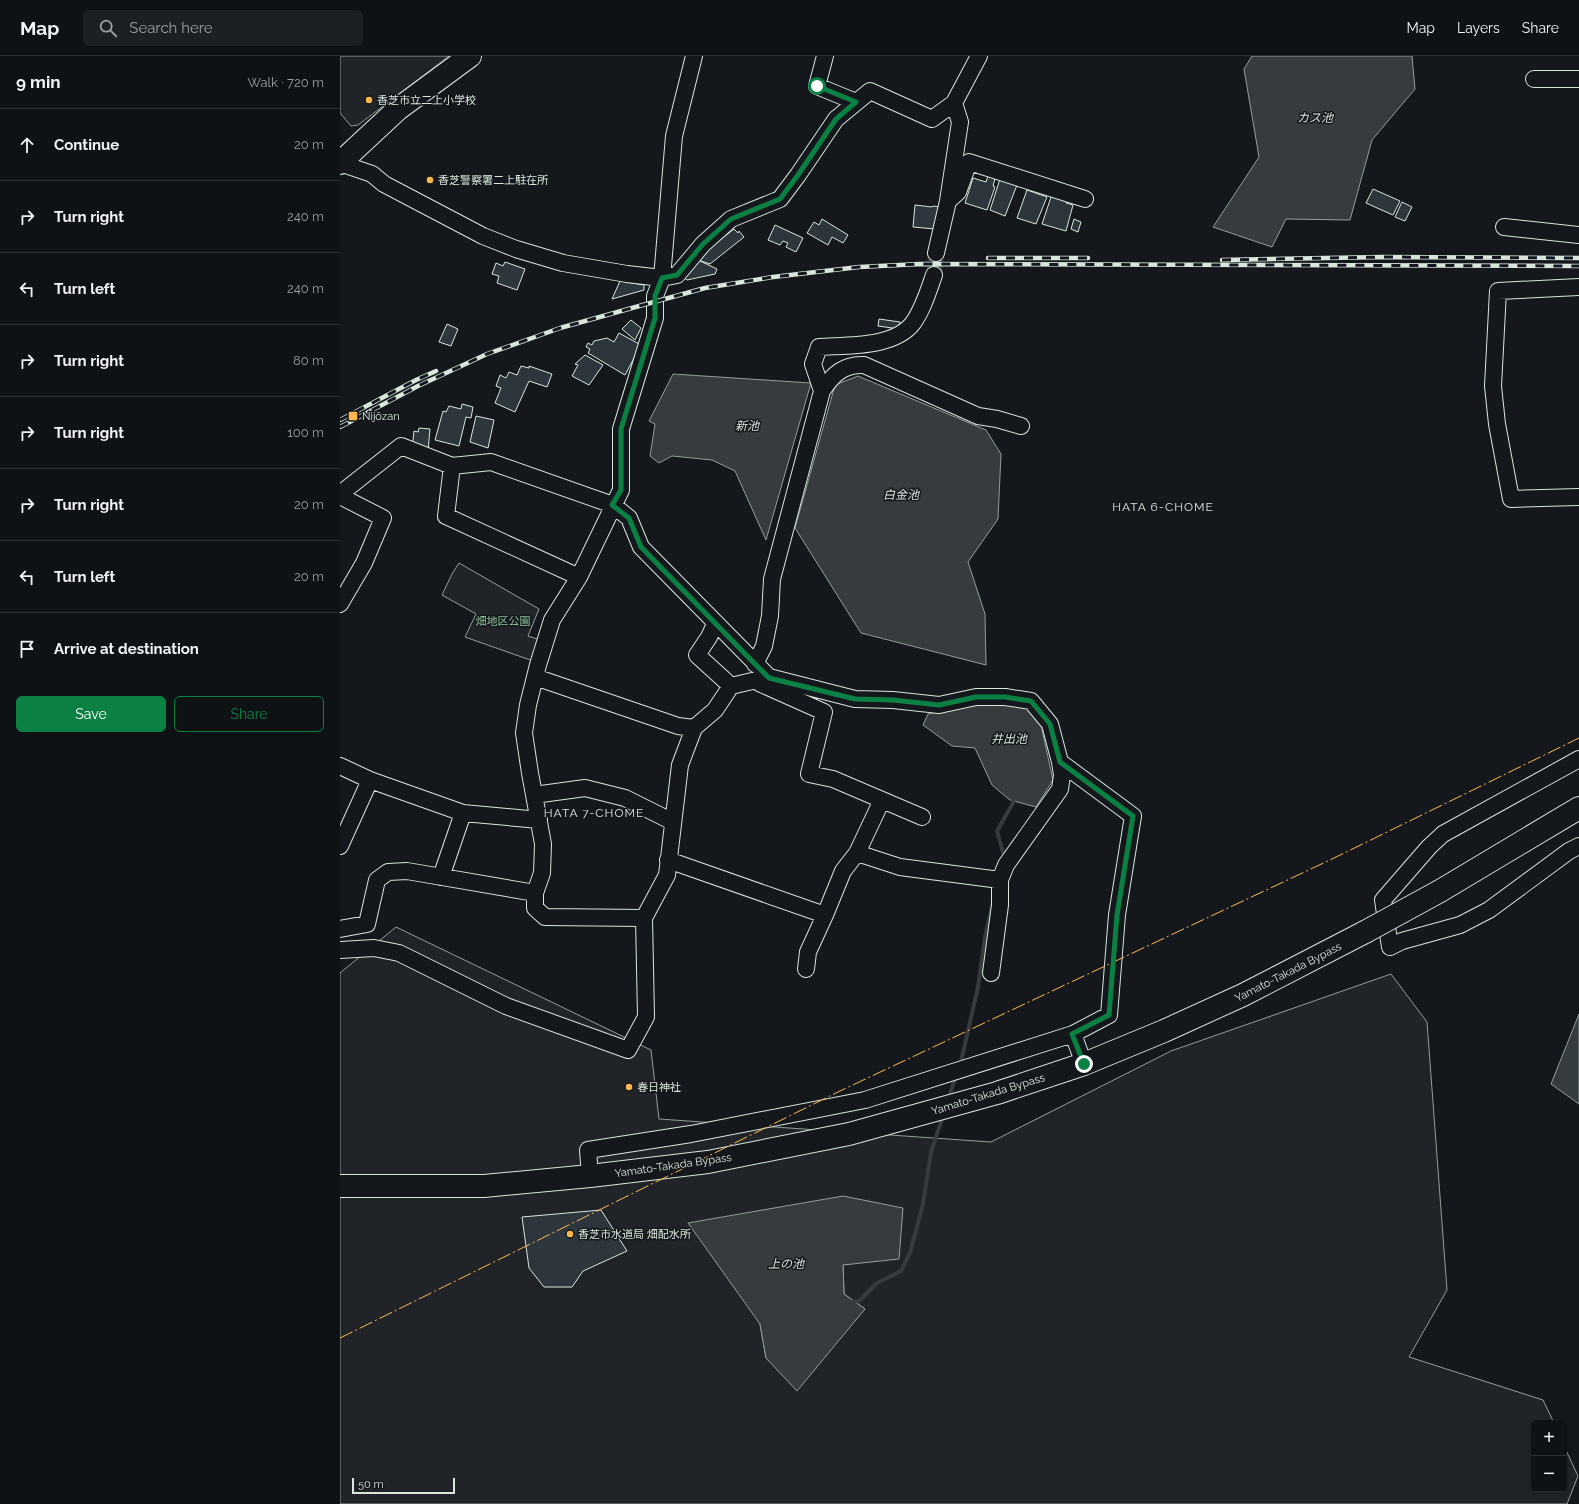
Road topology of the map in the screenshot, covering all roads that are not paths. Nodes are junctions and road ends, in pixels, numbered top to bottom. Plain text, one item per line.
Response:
1 (470, 56) edge
2 (694, 56) edge
3 (825, 56) edge
4 (979, 56) edge
5 (1534, 79) dead end
6 (1579, 79) edge
7 (856, 102) junction
8 (954, 103) junction
9 (340, 163) edge
10 (1085, 199) dead end
11 (948, 201) junction
12 (1504, 228) dead end
13 (1579, 234) edge
14 (936, 253) tunnel mouth
15 (934, 275) tunnel mouth
16 (662, 278) junction
17 (1579, 287) edge
18 (822, 391) junction
19 (1021, 426) dead end
20 (452, 466) junction
21 (340, 495) edge
22 (1579, 497) edge
23 (612, 505) junction
24 (579, 577) junction
25 (340, 604) edge
26 (715, 624) junction
27 (755, 664) junction
28 (535, 677) junction
29 (762, 679) junction
30 (731, 686) junction
31 (694, 728) junction
32 (1579, 759) edge
33 (1060, 762) junction
34 (340, 766) edge
35 (370, 780) junction
36 (534, 795) junction
37 (882, 800) junction
38 (1579, 808) edge
39 (463, 813) junction
40 (922, 817) dead end
41 (538, 820) junction
42 (673, 822) junction
43 (340, 846) edge
44 (1579, 846) edge
45 (857, 853) junction
46 (668, 860) junction
47 (441, 877) junction
48 (1000, 880) junction
49 (535, 892) junction
50 (825, 915) junction
51 (644, 918) junction
52 (340, 929) edge
53 (340, 950) edge
54 (806, 969) dead end
55 (991, 973) dead end
56 (1072, 1034) junction
57 (1084, 1064) junction
58 (590, 1176) junction
59 (340, 1186) edge

1 - 9 highway
2 - 16 street
3 - 7 street
4 - 8 street
5 - 6 street
7 - 8 street
7 - 16 street
8 - 11 street
9 - 16 street
10 - 11 street
11 - 14 street
12 - 13 street
15 - 18 street
16 - 23 street
17 - 22 street
18 - 19 street
18 - 27 street
20 - 21 street
20 - 23 street
20 - 24 street
21 - 25 street
23 - 24 street
23 - 26 street
24 - 28 street
26 - 27 street
26 - 30 street
27 - 29 street
28 - 31 street
28 - 36 street
29 - 30 street
29 - 33 street
29 - 37 street
30 - 31 street
31 - 42 street
32 - 44 street
33 - 48 street
33 - 56 street
34 - 35 street
35 - 39 street
35 - 43 street
36 - 41 street
36 - 42 street
37 - 40 street
37 - 45 street
38 - 57 highway, Yamato-Takada Bypass, bridge
39 - 41 street
39 - 47 street
41 - 49 street
42 - 46 street
45 - 48 street
45 - 50 street
46 - 50 street
46 - 51 street
47 - 49 street
47 - 52 street
48 - 55 street
49 - 51 street
50 - 54 street
51 - 53 street
56 - 57 street
56 - 58 street
57 - 58 highway, Yamato-Takada Bypass
58 - 59 highway, Yamato-Takada Bypass

